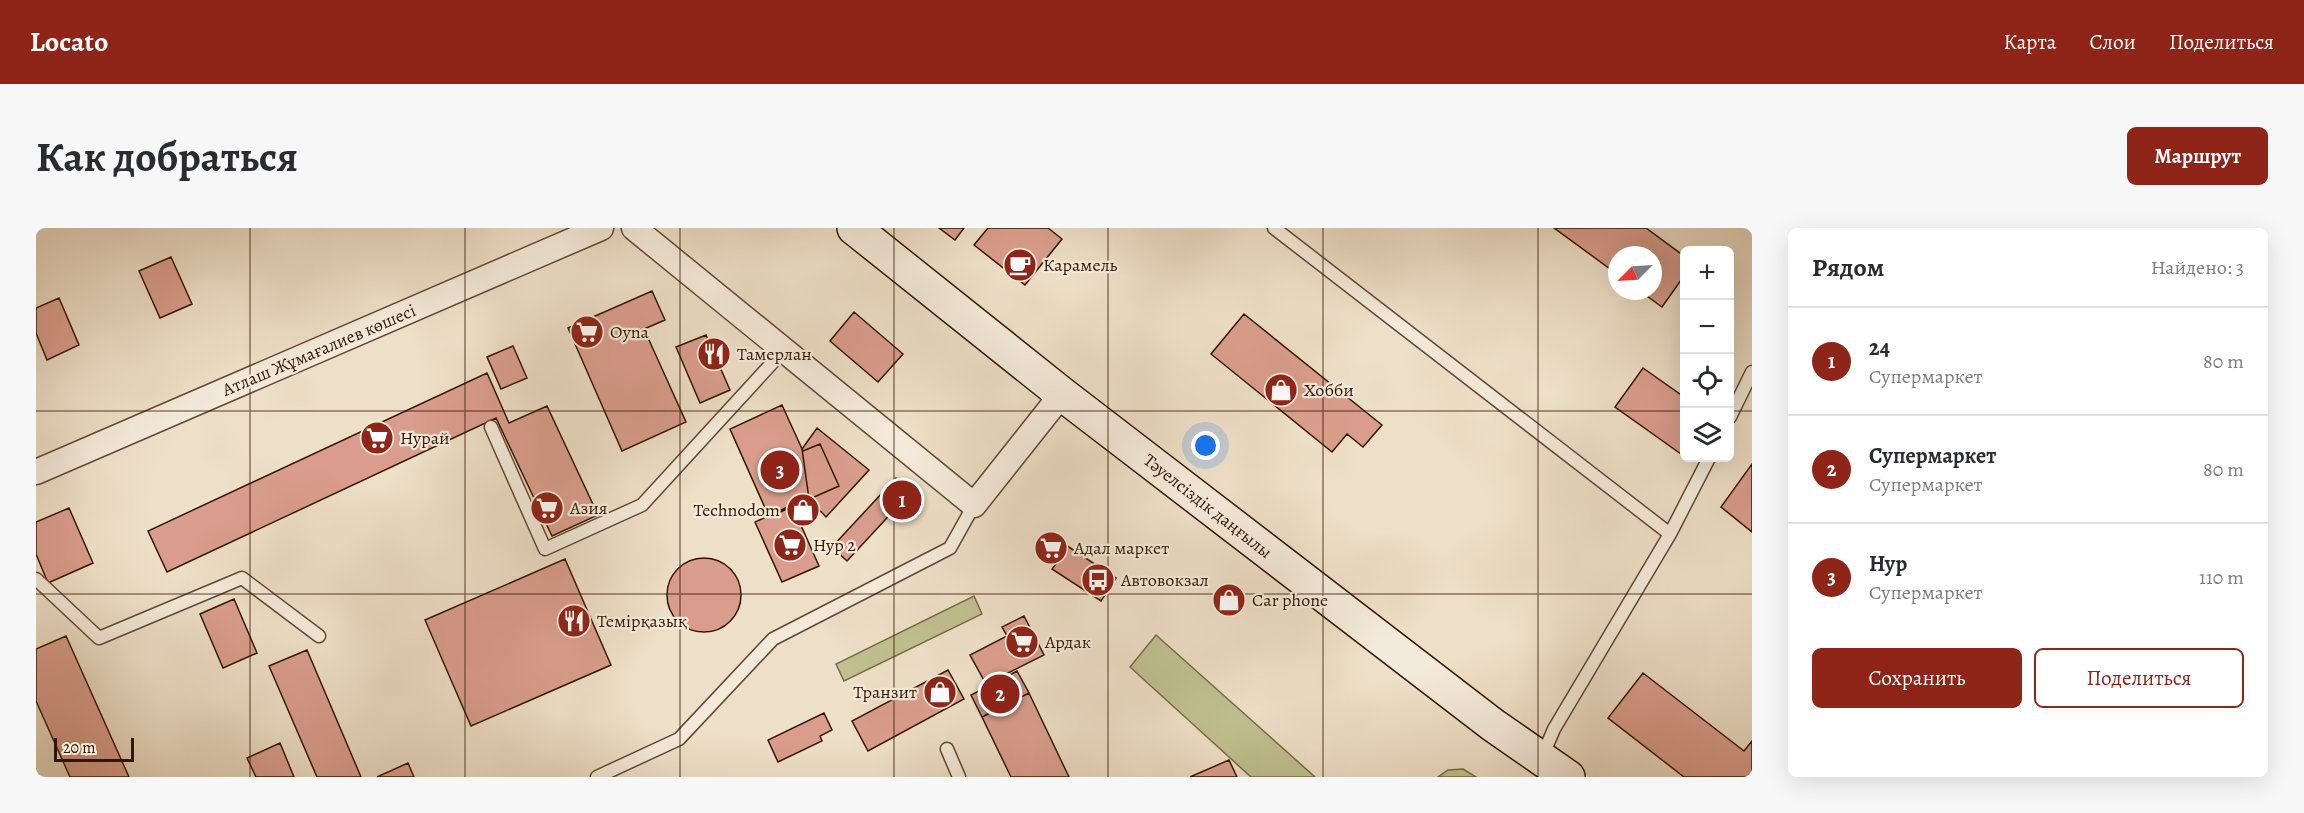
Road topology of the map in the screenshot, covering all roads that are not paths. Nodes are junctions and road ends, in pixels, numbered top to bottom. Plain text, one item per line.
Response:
1 (601, 228) edge
2 (634, 228) edge
3 (854, 228) edge
4 (1274, 228) edge
5 (784, 350) junction
6 (1752, 372) edge
7 (1062, 394) junction
8 (1734, 409) edge
9 (490, 427) dead end
10 (1707, 462) edge
11 (36, 472) edge
12 (974, 506) junction
13 (1670, 534) junction
14 (36, 580) edge
15 (319, 636) dead end
16 (947, 749) dead end
17 (1536, 767) edge
18 (597, 777) edge
19 (959, 777) edge
20 (1568, 777) edge

1 - 11 street, Атлаш Жұмағалиев көшесі
2 - 5 street
3 - 7 street, Тәуелсіздік даңғылы
4 - 13 lane
5 - 9 lane
5 - 12 street
6 - 8 lane
7 - 12 street
7 - 17 street, Тәуелсіздік даңғылы
10 - 13 lane
12 - 18 lane
13 - 17 lane
14 - 15 lane
16 - 19 lane
17 - 20 street, Тәуелсіздік даңғылы

